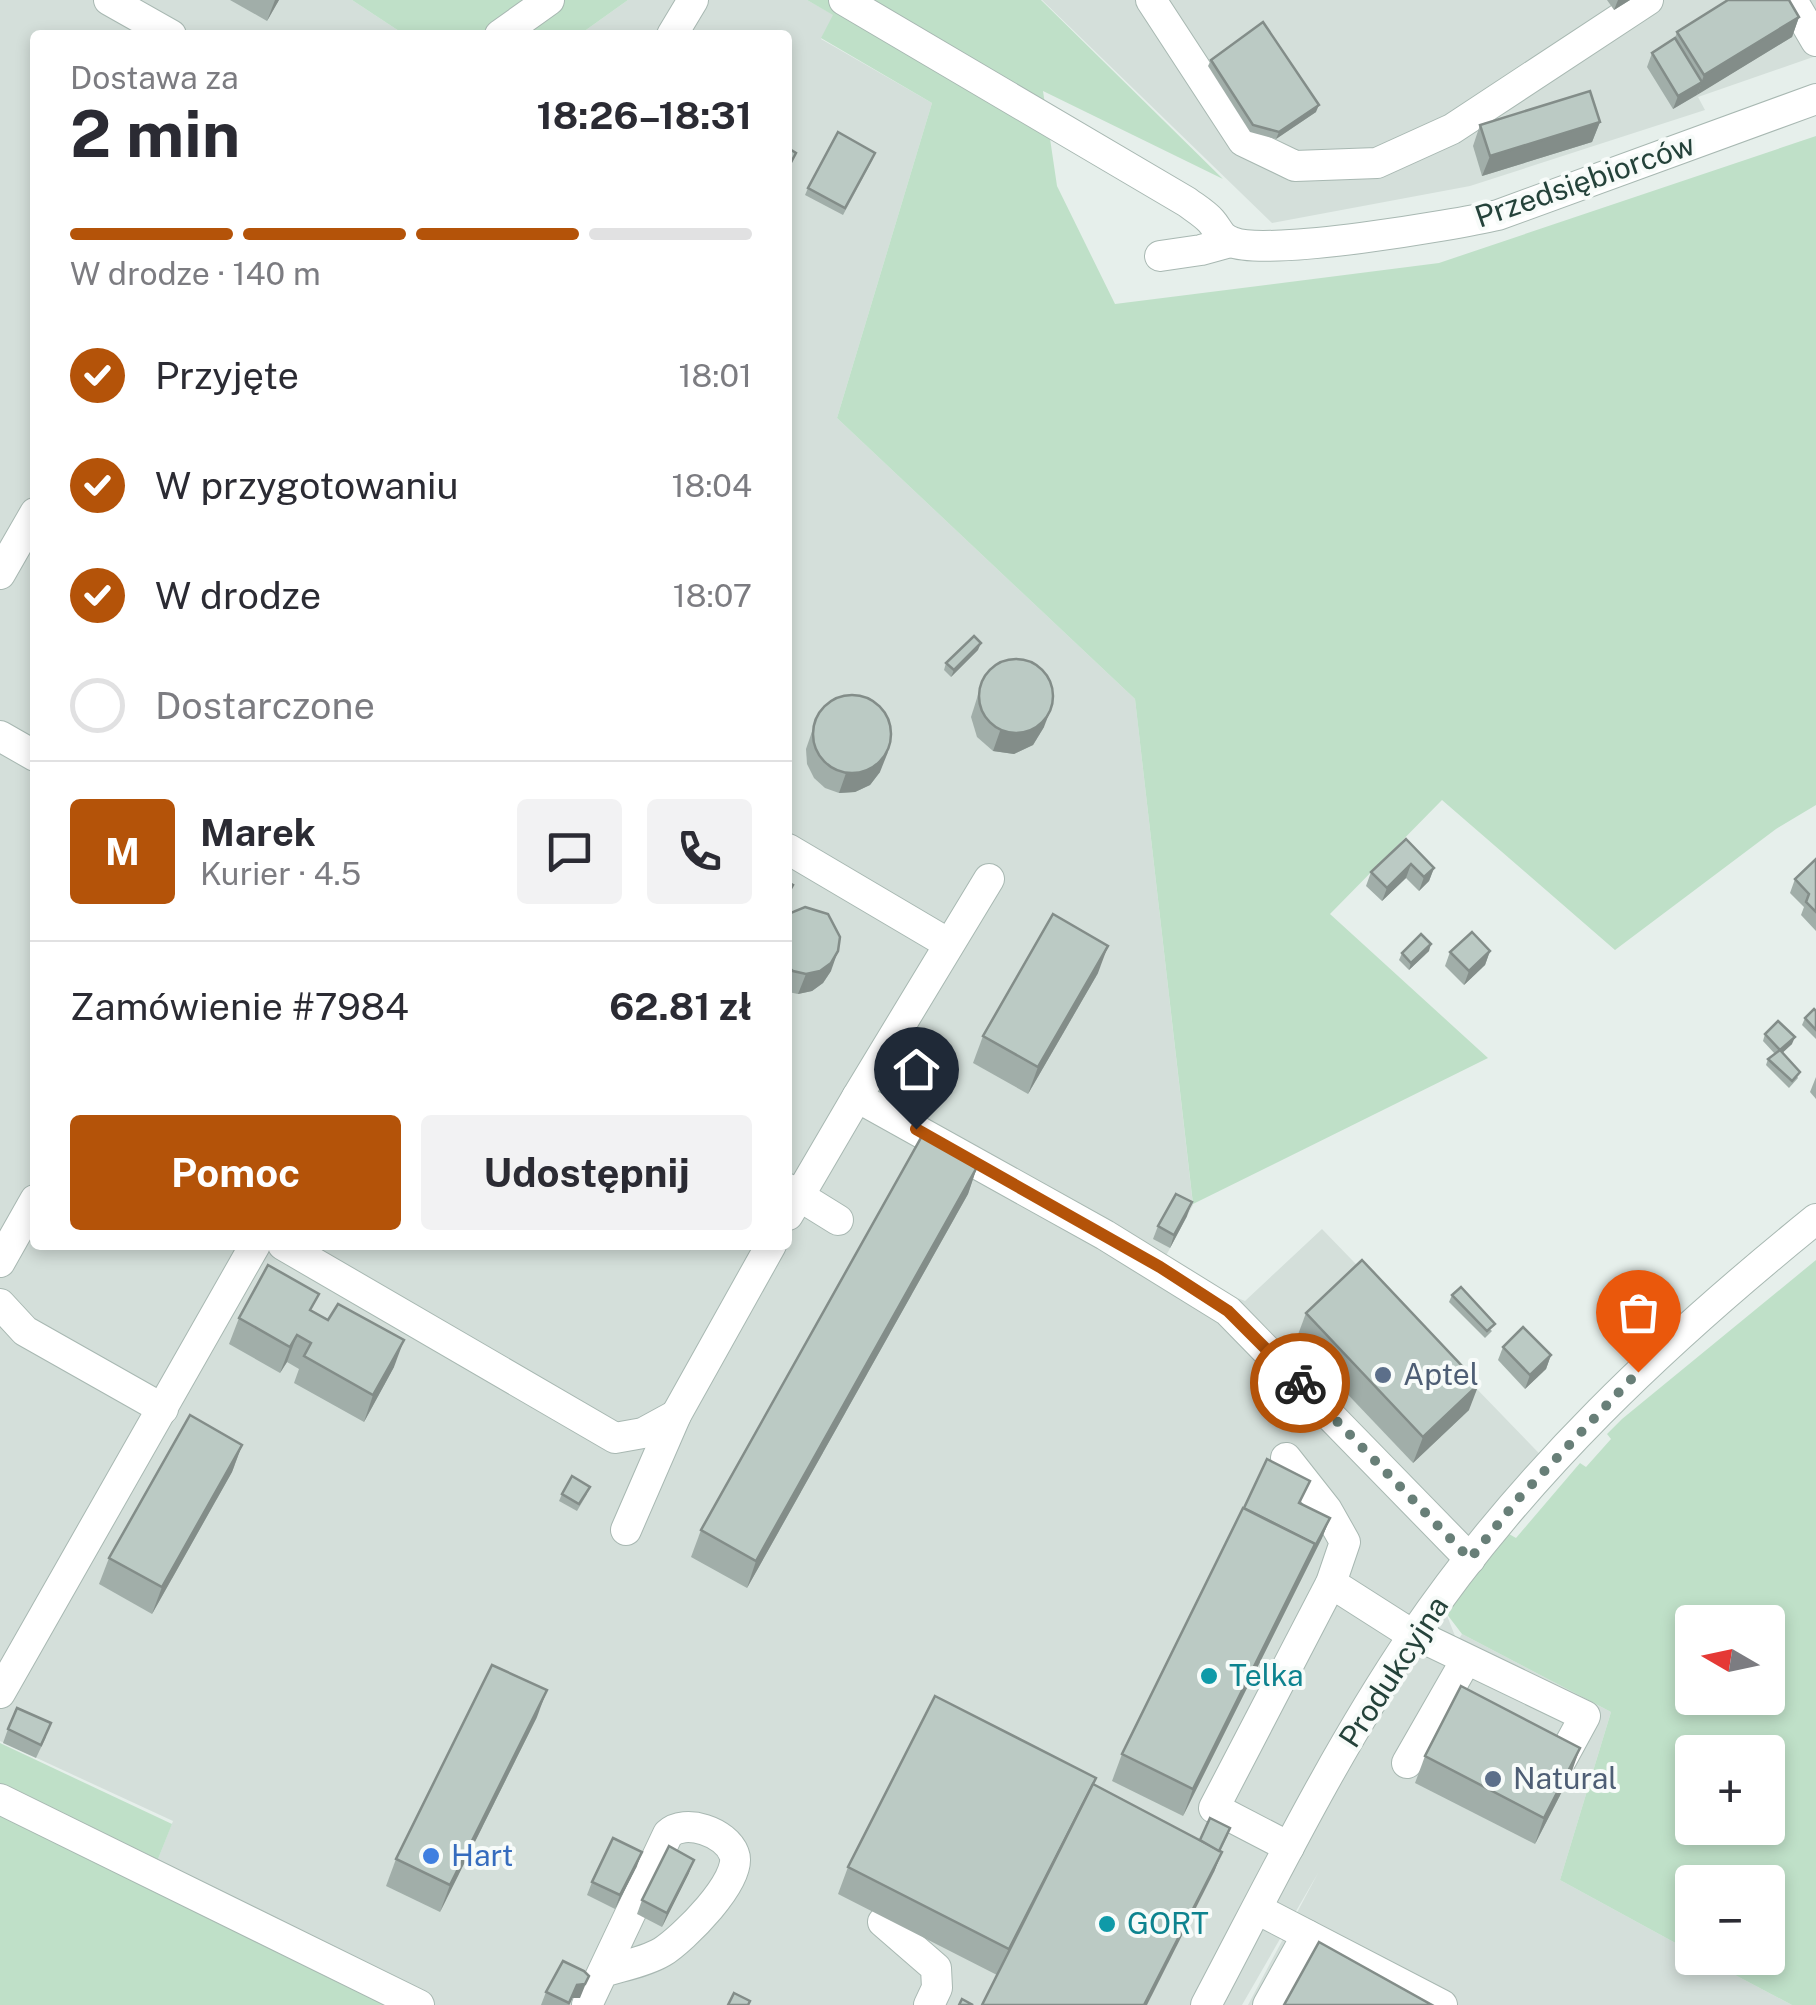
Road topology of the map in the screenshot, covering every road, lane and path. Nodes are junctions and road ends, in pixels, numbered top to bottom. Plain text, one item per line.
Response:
1 (109, 0) edge
2 (549, 0) edge
3 (692, 0) edge
4 (844, 0) edge
5 (1151, 0) edge
6 (1648, 0) edge
7 (1792, 0) edge
8 (162, 30) edge
9 (507, 30) edge
10 (675, 30) edge
11 (1816, 41) edge
12 (1816, 99) edge
13 (1230, 242) junction
14 (1160, 256) dead end
15 (30, 522) edge
16 (0, 574) edge
17 (0, 736) edge
18 (30, 753) edge
19 (792, 851) edge
20 (989, 879) dead end
21 (949, 944) junction
22 (857, 1097) junction
23 (792, 1198) edge
24 (792, 1200) edge
25 (30, 1209) edge
26 (1816, 1219) edge
27 (838, 1220) dead end
28 (252, 1250) edge
29 (292, 1250) edge
30 (768, 1250) edge
31 (0, 1262) edge
32 (0, 1304) edge
33 (163, 1409) junction
34 (676, 1415) junction
35 (1286, 1458) dead end
36 (626, 1530) dead end
37 (1470, 1559) junction
38 (1331, 1583) junction
39 (1415, 1633) junction
40 (1466, 1660) junction
41 (1507, 1679) junction
42 (0, 1693) edge
43 (1490, 1708) edge
44 (1560, 1762) edge
45 (1407, 1763) dead end
46 (0, 1799) edge
47 (1289, 1847) junction
48 (1257, 1909) junction
49 (882, 1922) dead end
50 (1307, 1935) junction
51 (602, 1972) junction
52 (420, 2005) edge
53 (587, 2005) edge
54 (929, 2005) edge
55 (1206, 2005) edge
56 (1268, 2005) edge
57 (1442, 2005) edge

1 - 8 street
2 - 9 street
3 - 10 street
4 - 13 street
5 - 6 street
7 - 11 street
12 - 13 street, Przedsiębiorców
13 - 14 street, Przedsiębiorców
15 - 16 street
17 - 18 street
19 - 21 street
20 - 21 street
21 - 22 street
22 - 23 street
22 - 37 street
24 - 27 street
25 - 31 street
26 - 37 street, Produkcyjna
28 - 33 street
29 - 34 street
30 - 34 street
32 - 33 street
33 - 42 street
34 - 36 street
35 - 38 street
37 - 39 street, Produkcyjna
38 - 39 street
38 - 47 street
39 - 40 street
39 - 47 street, Produkcyjna
40 - 41 street
40 - 45 street
41 - 43 street
41 - 44 street
46 - 52 street
47 - 48 street, Produkcyjna
48 - 50 street
48 - 55 street, Produkcyjna
49 - 54 street
50 - 56 street
50 - 57 street
51 - 51 street
51 - 53 street

